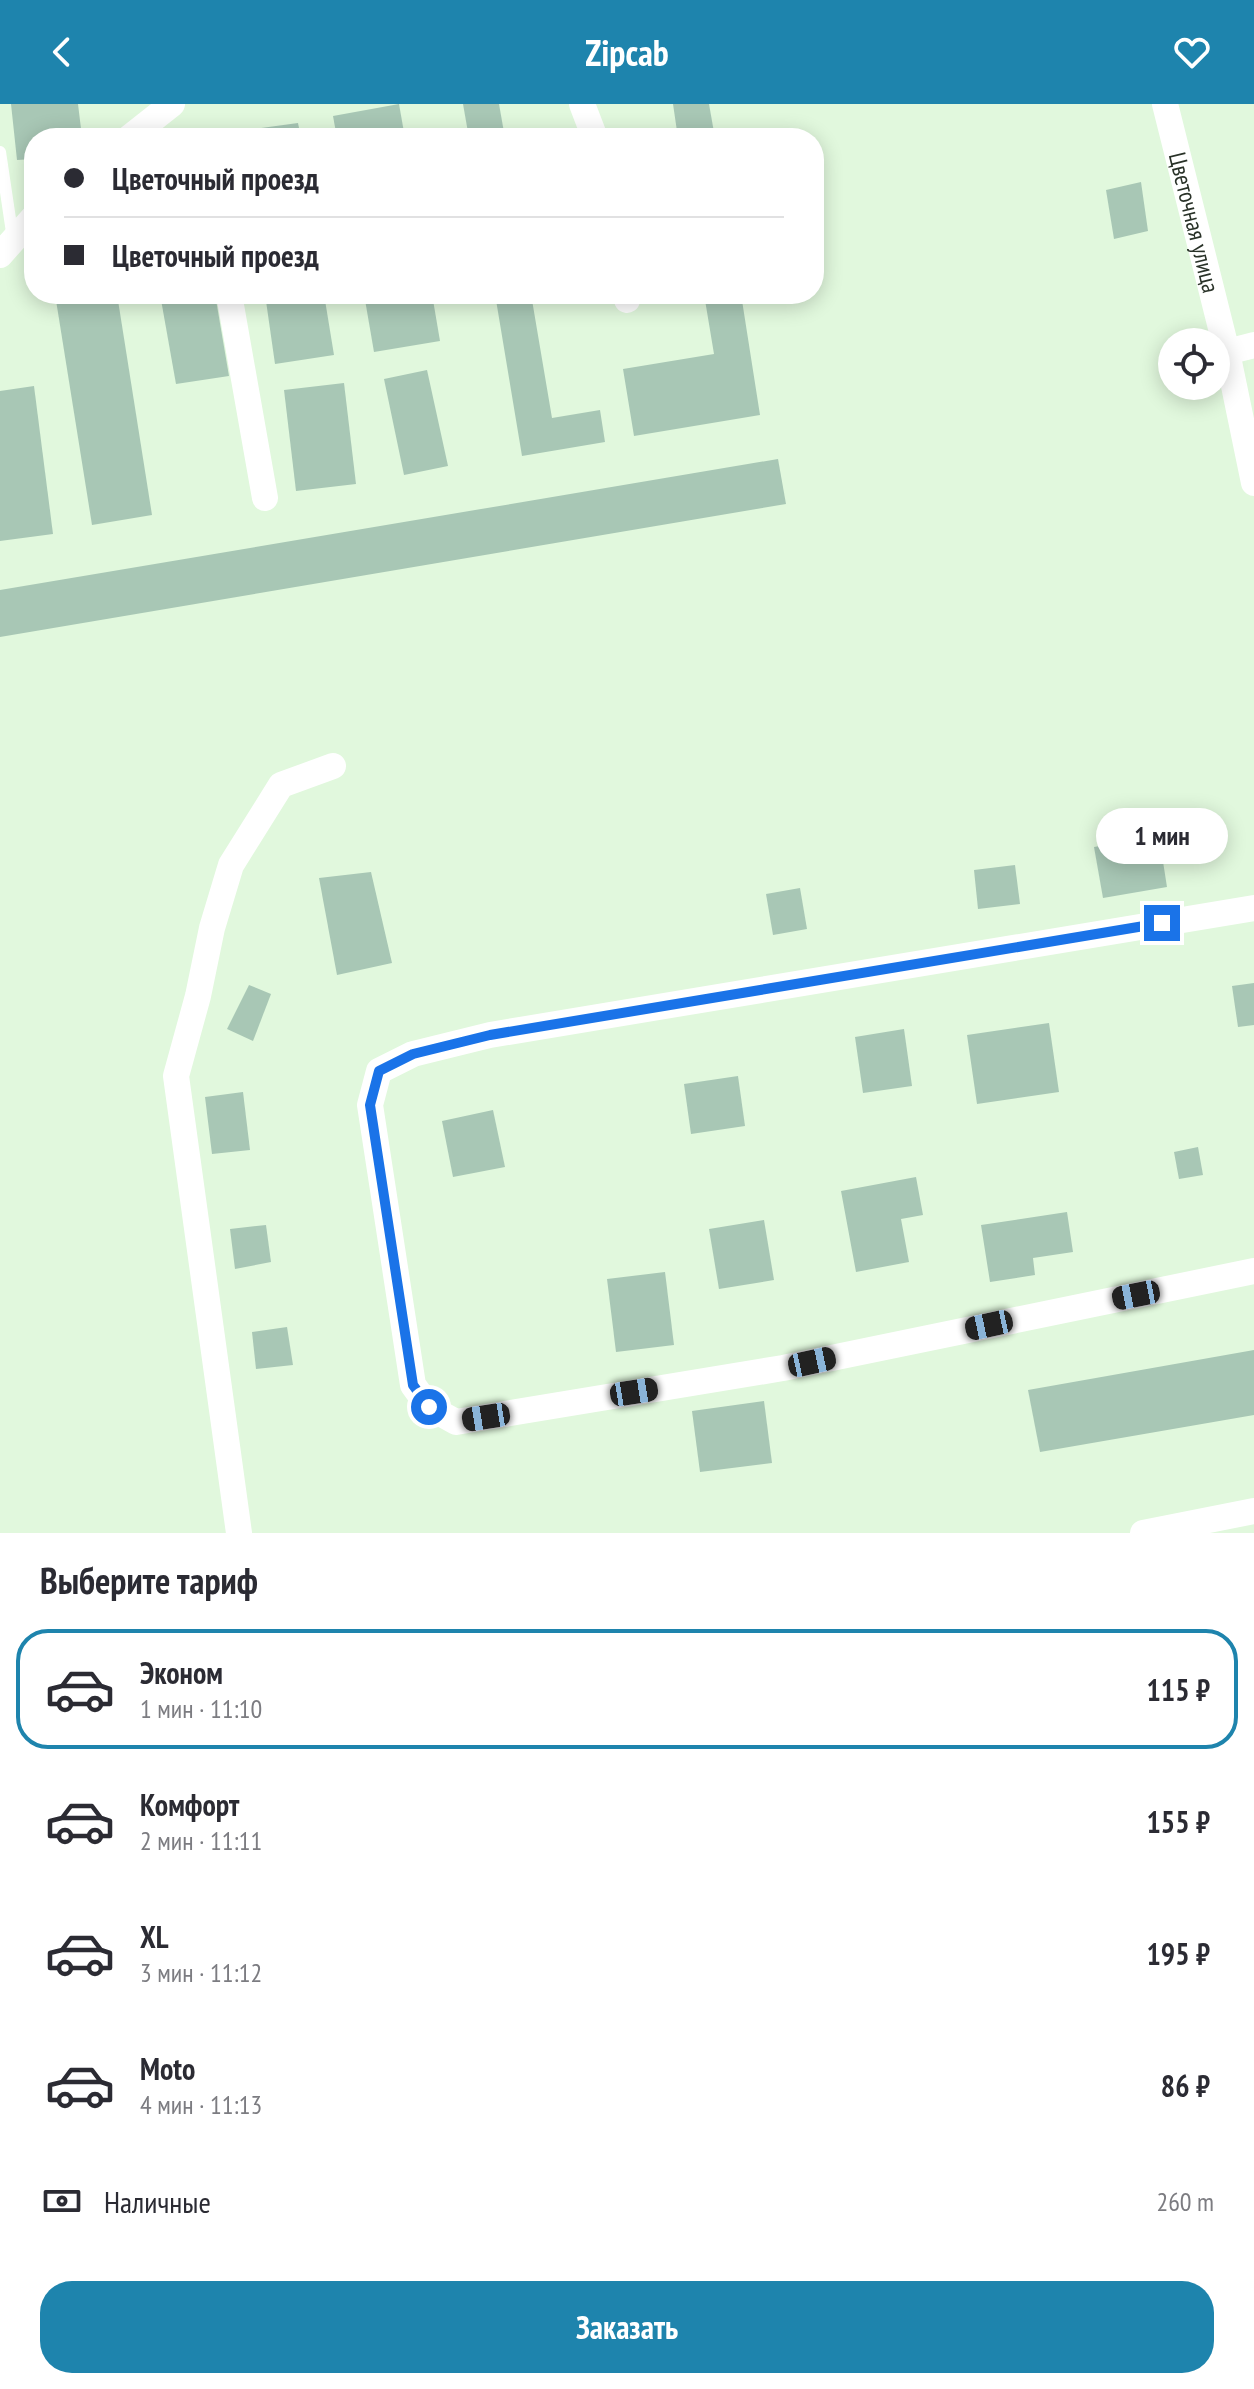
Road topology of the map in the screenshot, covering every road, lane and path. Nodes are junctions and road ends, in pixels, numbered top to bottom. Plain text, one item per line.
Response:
1 (171, 104) edge
2 (582, 104) edge
3 (1165, 104) edge
4 (150, 128) edge
5 (591, 128) edge
6 (0, 152) edge
7 (24, 228) edge
8 (7, 247) edge
9 (231, 304) edge
10 (1221, 328) edge
11 (1254, 345) edge
12 (1230, 351) edge
13 (1230, 367) edge
14 (1254, 483) edge
15 (265, 498) dead end
16 (333, 766) dead end
17 (1254, 908) edge
18 (1254, 1271) edge
19 (1254, 1511) edge
20 (239, 1533) edge
21 (1143, 1533) edge

1 - 4 street
2 - 5 street
3 - 10 street, Цветочная улица
6 - 8 lane
7 - 8 street
9 - 15 street
11 - 12 street
13 - 14 street, Цветочная улица
16 - 20 street
17 - 18 street
19 - 21 street

